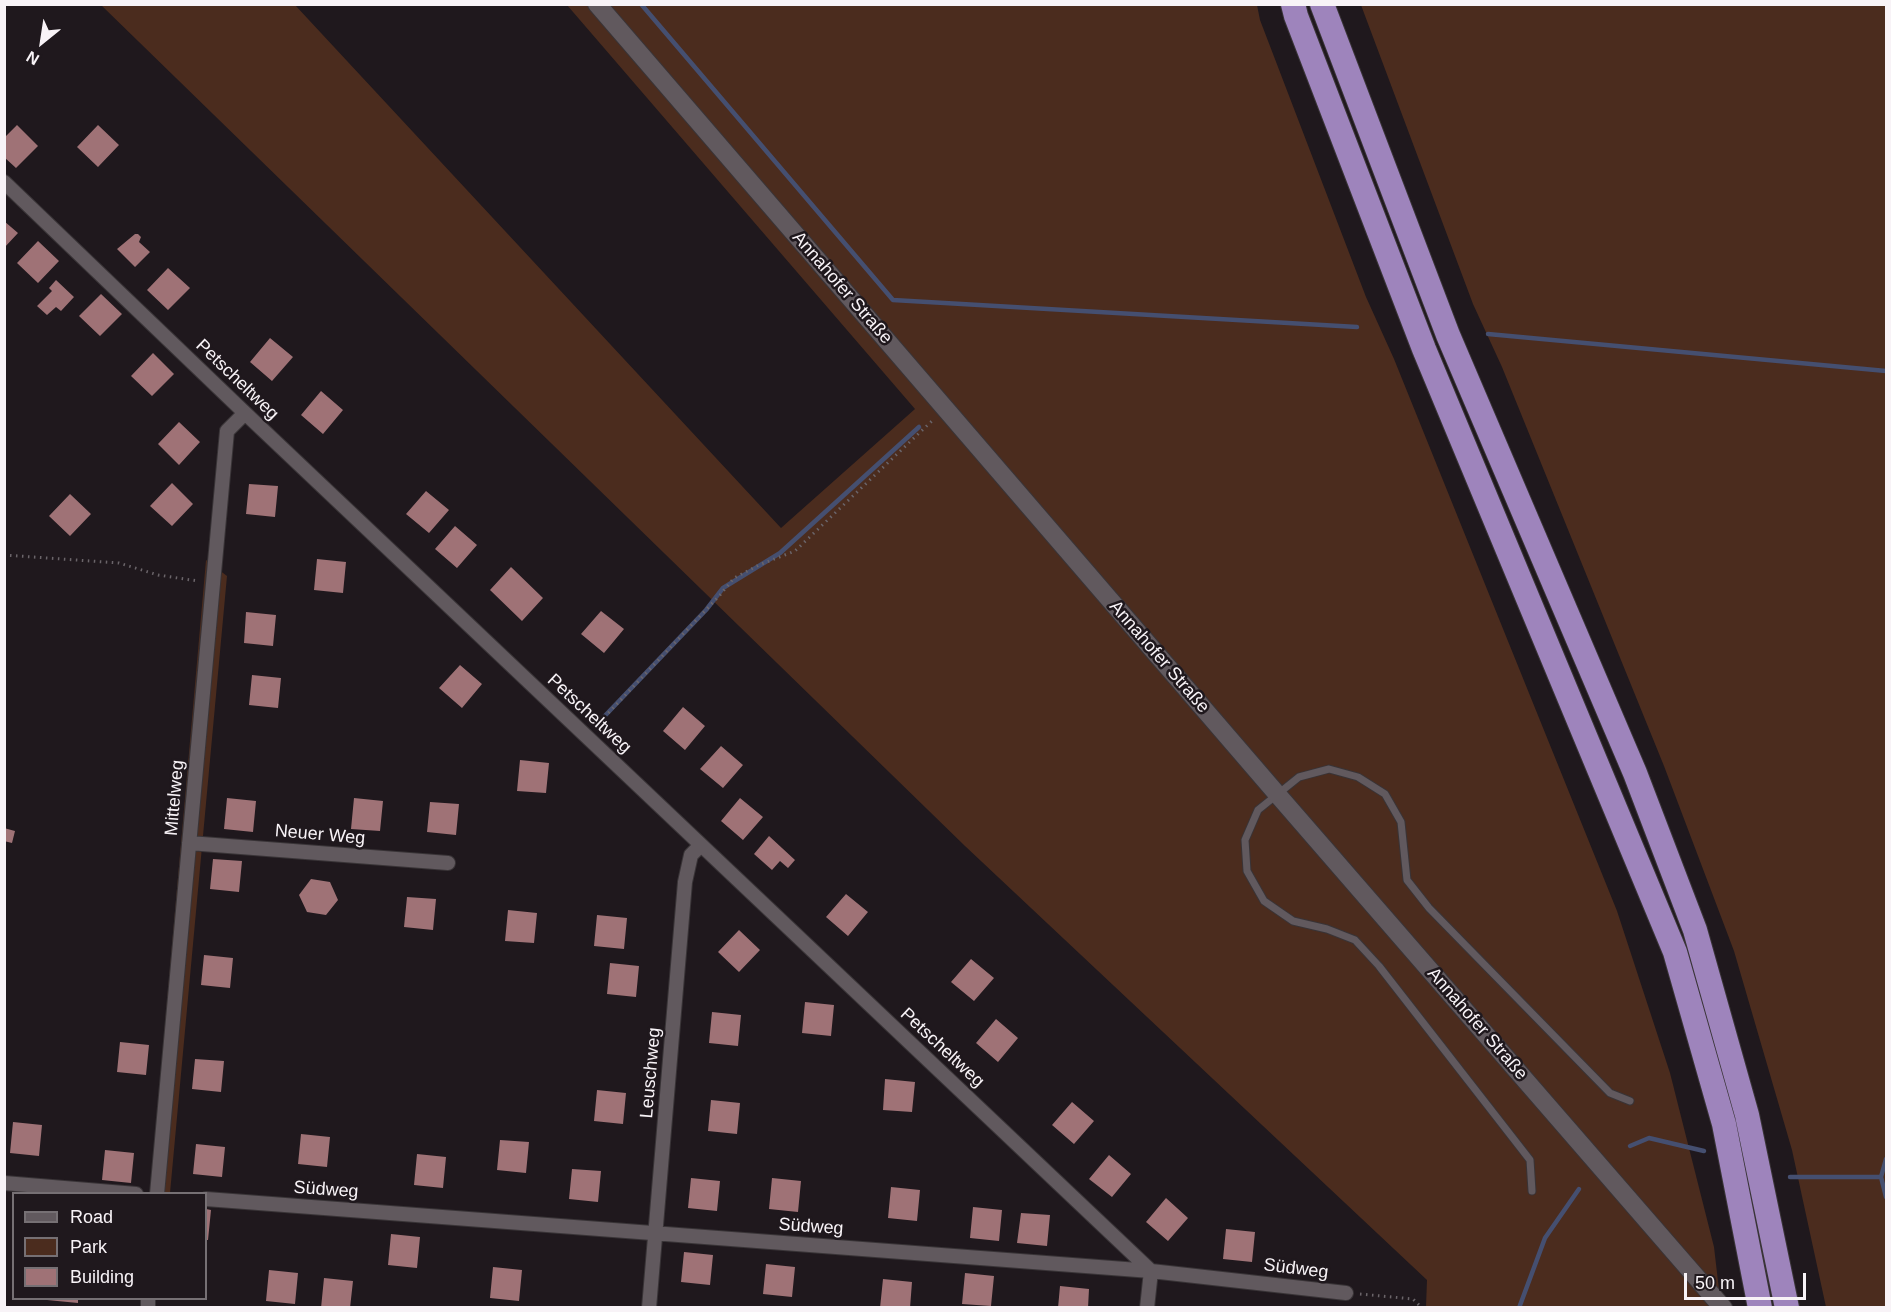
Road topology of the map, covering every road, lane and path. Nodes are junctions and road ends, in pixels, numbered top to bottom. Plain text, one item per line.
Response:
1 (597, 4) edge
2 (1293, 4) edge
3 (1322, 4) edge
4 (4, 182) edge
5 (945, 408) junction
6 (245, 413) junction
7 (4, 555) edge
8 (213, 583) junction
9 (586, 736) junction
10 (1277, 794) junction
11 (189, 843) junction
12 (701, 845) junction
13 (448, 863) dead end
14 (1630, 1101) dead end
15 (4, 1183) edge
16 (1532, 1191) dead end
17 (112, 1192) edge
18 (157, 1192) edge
19 (207, 1199) edge
20 (656, 1234) junction
21 (1151, 1271) junction
22 (1346, 1293) joint
23 (649, 1308) edge
24 (1147, 1308) edge
25 (1422, 1308) edge
26 (1723, 1308) edge
27 (1760, 1308) edge
28 (1787, 1308) edge

1 - 5 street, Annahofer Straße
2 - 27 highway
3 - 28 highway
4 - 6 street, Petscheltweg
5 - 9 path
5 - 10 street, Annahofer Straße
6 - 8 street, Mittelweg
6 - 9 street, Petscheltweg
7 - 8 path
8 - 11 street, Mittelweg
9 - 12 street, Petscheltweg
10 - 14 lane
10 - 16 lane
10 - 26 street, Annahofer Straße
11 - 13 street, Neuer Weg
11 - 18 street, Mittelweg
12 - 20 street, Leuschweg
12 - 21 street, Petscheltweg
15 - 17 street
19 - 20 street, Südweg
20 - 21 street, Südweg
20 - 23 street, Leuschweg
21 - 22 street, Südweg
21 - 24 street
22 - 25 path, Südweg

